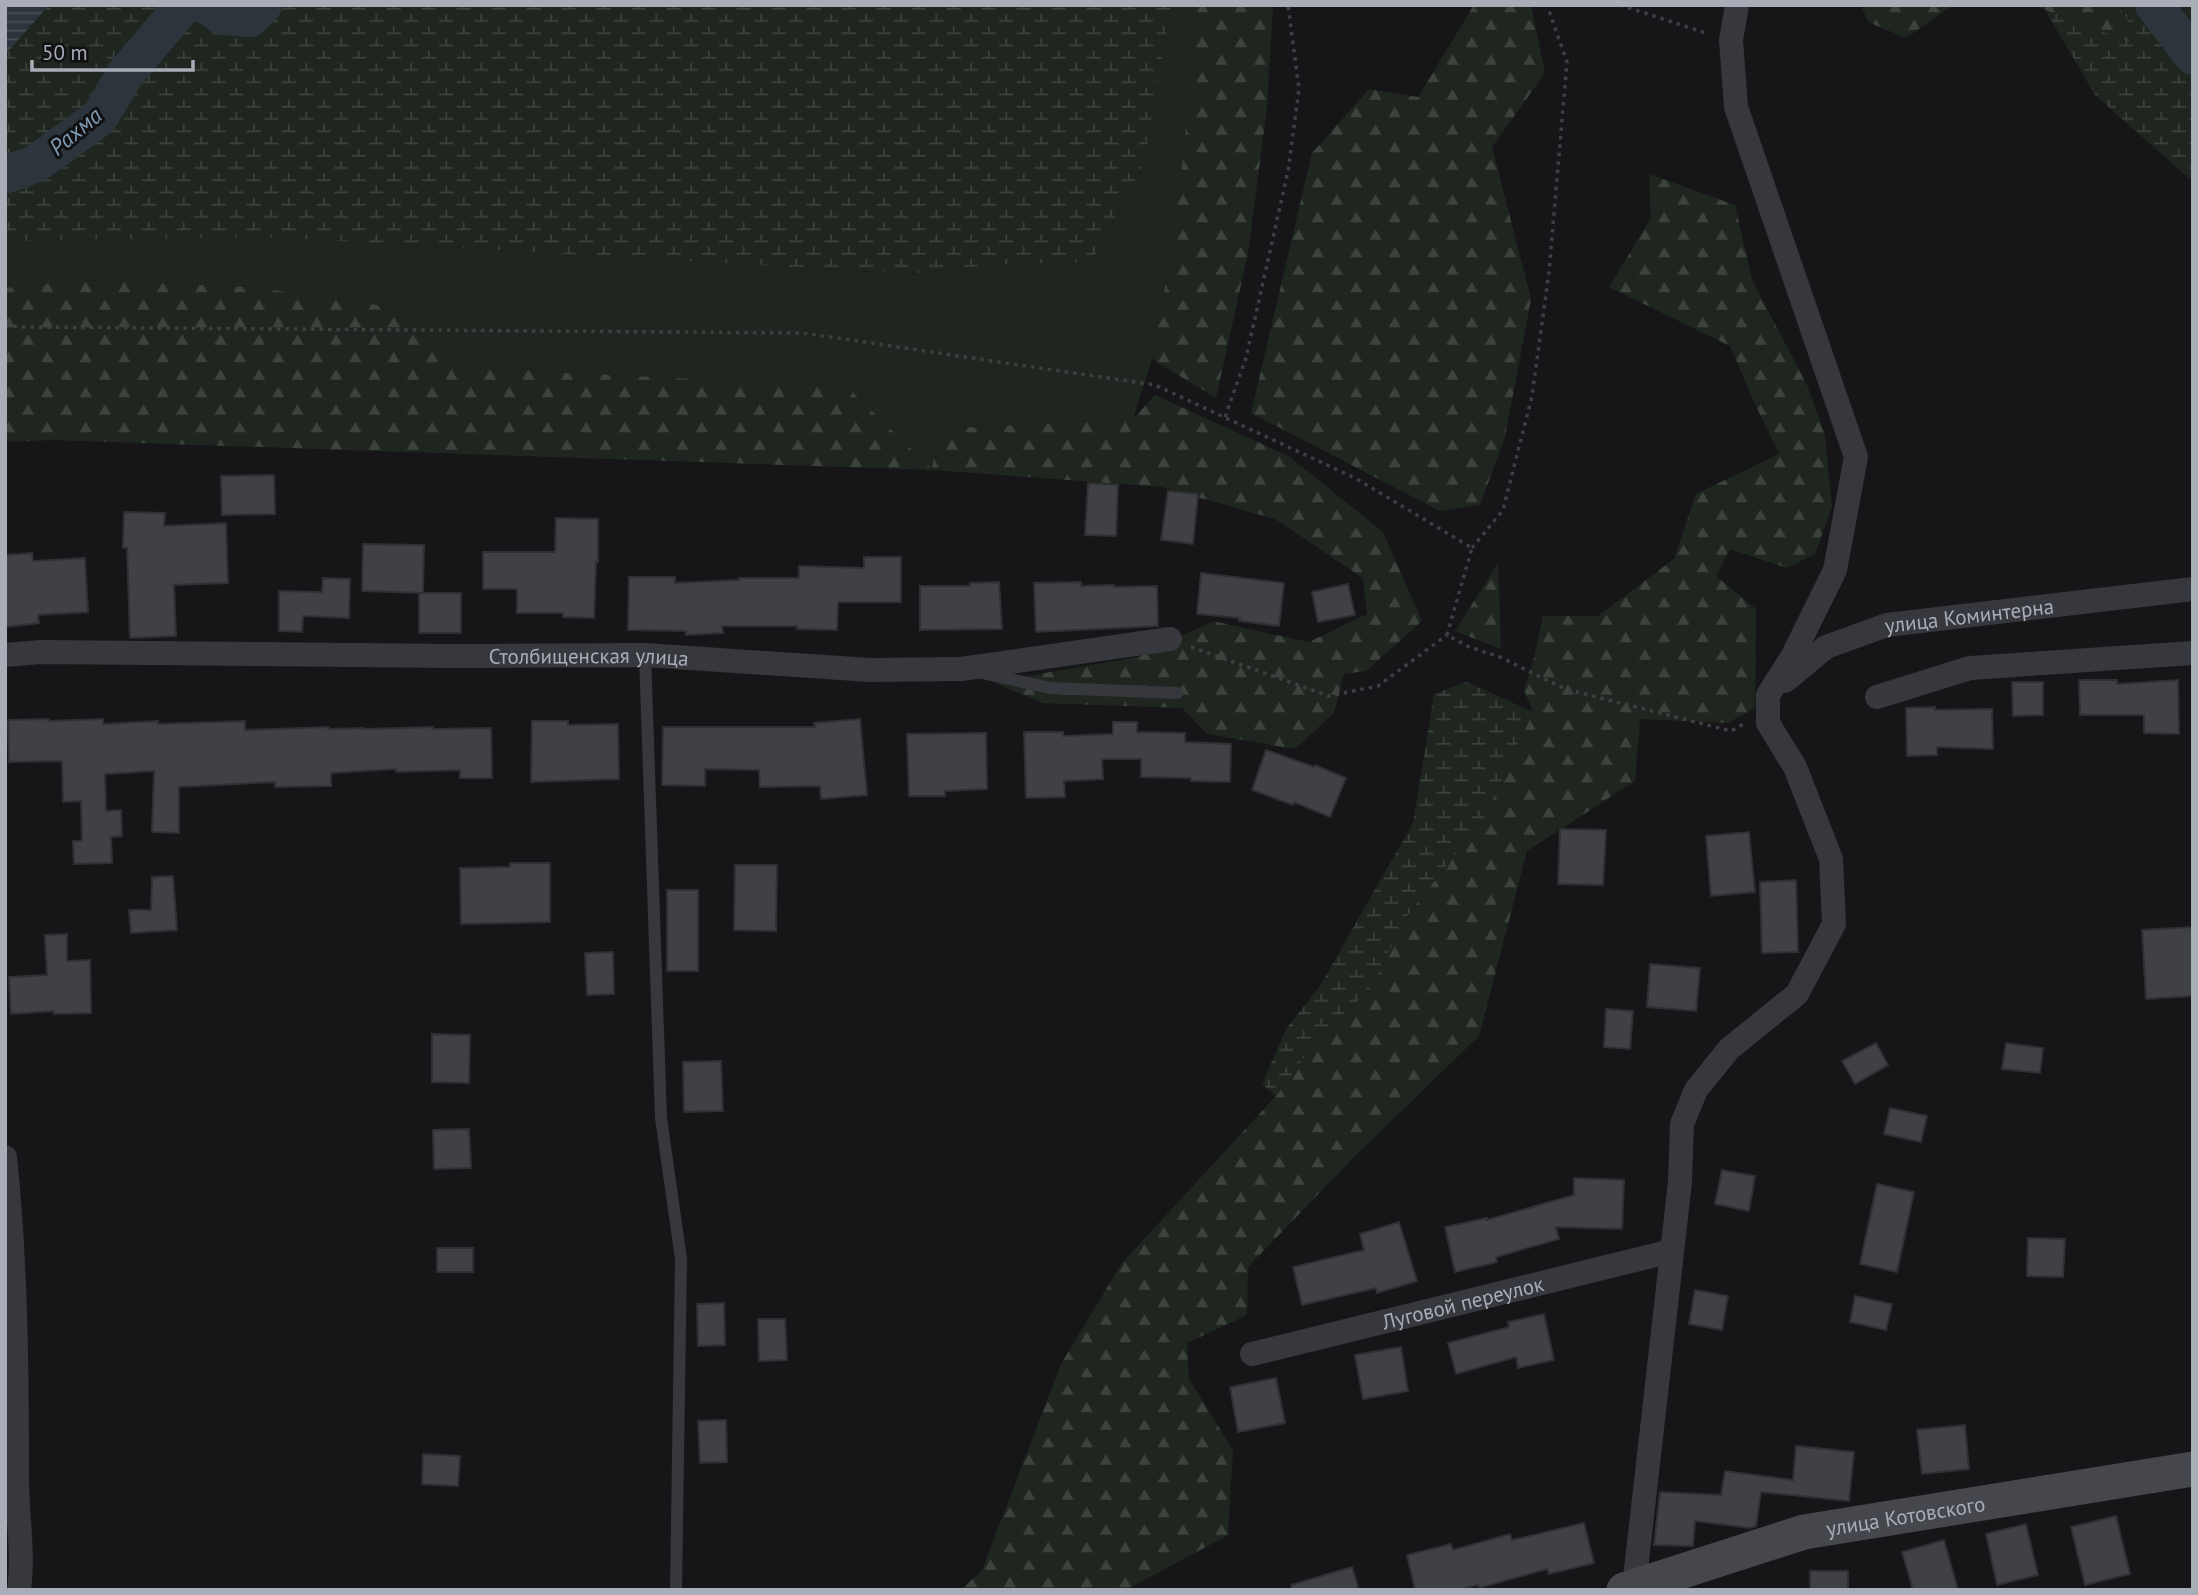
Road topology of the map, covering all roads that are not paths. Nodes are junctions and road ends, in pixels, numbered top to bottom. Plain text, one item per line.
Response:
1 (1737, 5) edge
2 (2193, 589) edge
3 (1170, 639) road end
4 (2193, 653) edge
5 (5, 655) edge
6 (645, 655) junction
7 (961, 669) junction
8 (1177, 693) dead end
9 (1877, 697) dead end
10 (1768, 703) junction
11 (5, 1157) edge
12 (1672, 1251) junction
13 (1252, 1354) dead end
14 (2193, 1469) edge
15 (1680, 1581) edge
16 (1629, 1588) edge
17 (19, 1590) edge
18 (676, 1590) edge

1 - 10 street
2 - 10 street, улица Коминтерна
3 - 7 street, Столбищенская улица
4 - 9 street
5 - 6 street, Столбищенская улица
6 - 7 street, Столбищенская улица
6 - 18 lane
7 - 8 lane
10 - 12 street
11 - 17 street
12 - 13 street, Луговой переулок
12 - 16 street
14 - 15 street, улица Котовского
15 - 16 street, улица Котовского

